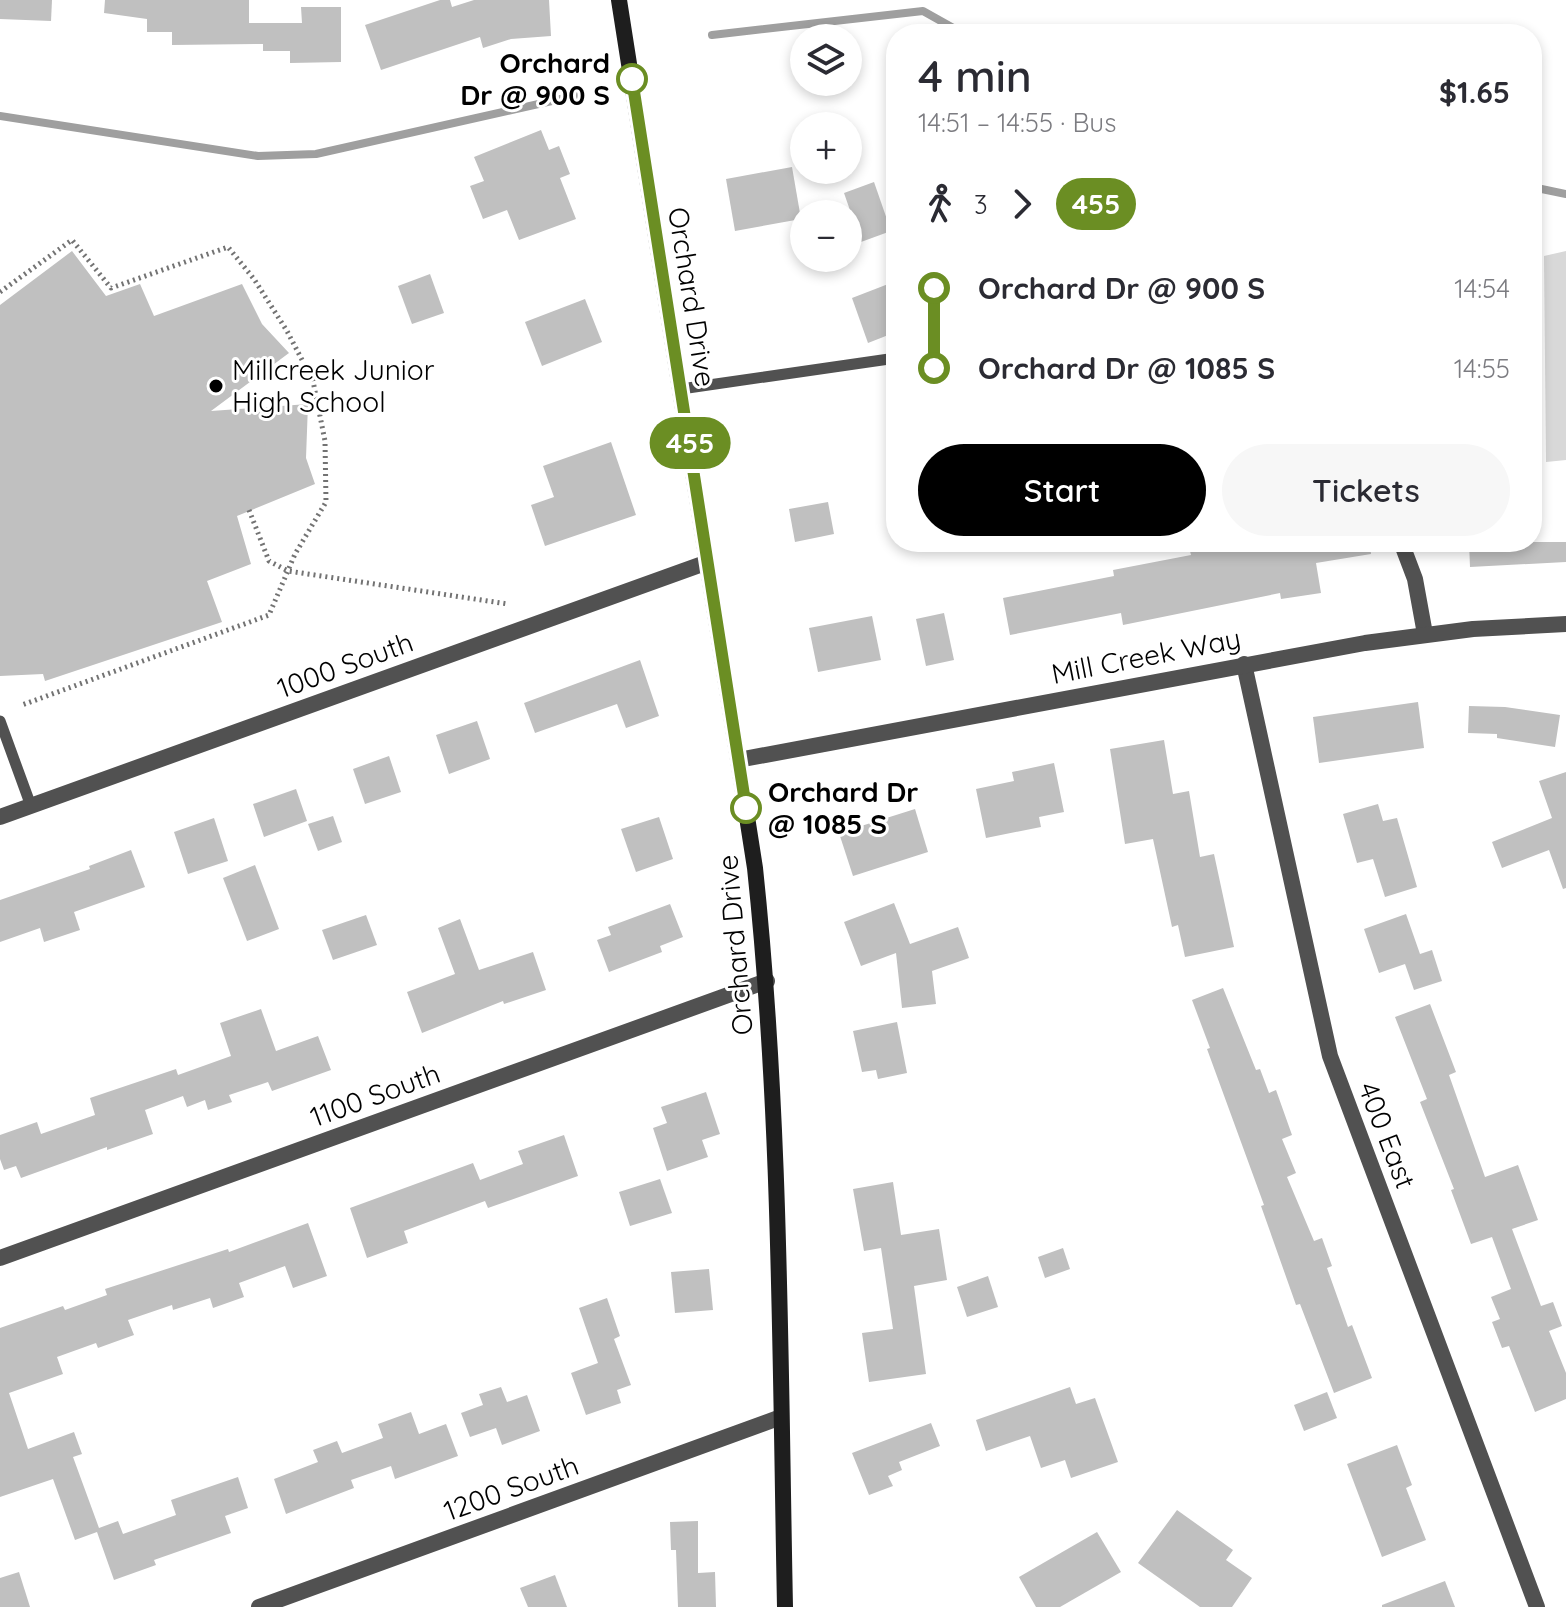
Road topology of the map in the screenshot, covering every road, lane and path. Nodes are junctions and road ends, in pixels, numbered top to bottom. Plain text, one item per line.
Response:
1 (619, 0) edge
2 (0, 292) edge
3 (886, 359) edge
4 (681, 389) junction
5 (249, 510) dead end
6 (1405, 552) edge
7 (708, 562) junction
8 (288, 571) junction
9 (508, 604) dead end
10 (1566, 624) edge
11 (1425, 634) junction
12 (1244, 664) junction
13 (22, 705) dead end
14 (0, 721) edge
15 (738, 760) junction
16 (31, 806) junction
17 (0, 817) edge
18 (767, 981) junction
19 (0, 1258) edge
20 (781, 1417) junction
21 (259, 1607) edge
22 (785, 1607) edge
23 (1537, 1607) edge

1 - 4 main road, Orchard Drive
2 - 8 path
3 - 4 lane
4 - 7 main road, Orchard Drive
5 - 8 path
6 - 11 street
7 - 15 main road, Orchard Drive
7 - 16 street, 1000 South
8 - 9 path
8 - 13 path
10 - 11 street, Mill Creek Way
11 - 12 street, Mill Creek Way
12 - 15 street, Mill Creek Way
12 - 23 street, 400 East
14 - 16 lane
15 - 18 main road, Orchard Drive
16 - 17 street, 1000 South
18 - 19 street, 1100 South
18 - 20 main road, Orchard Drive
20 - 21 street, 1200 South
20 - 22 main road, Orchard Drive

